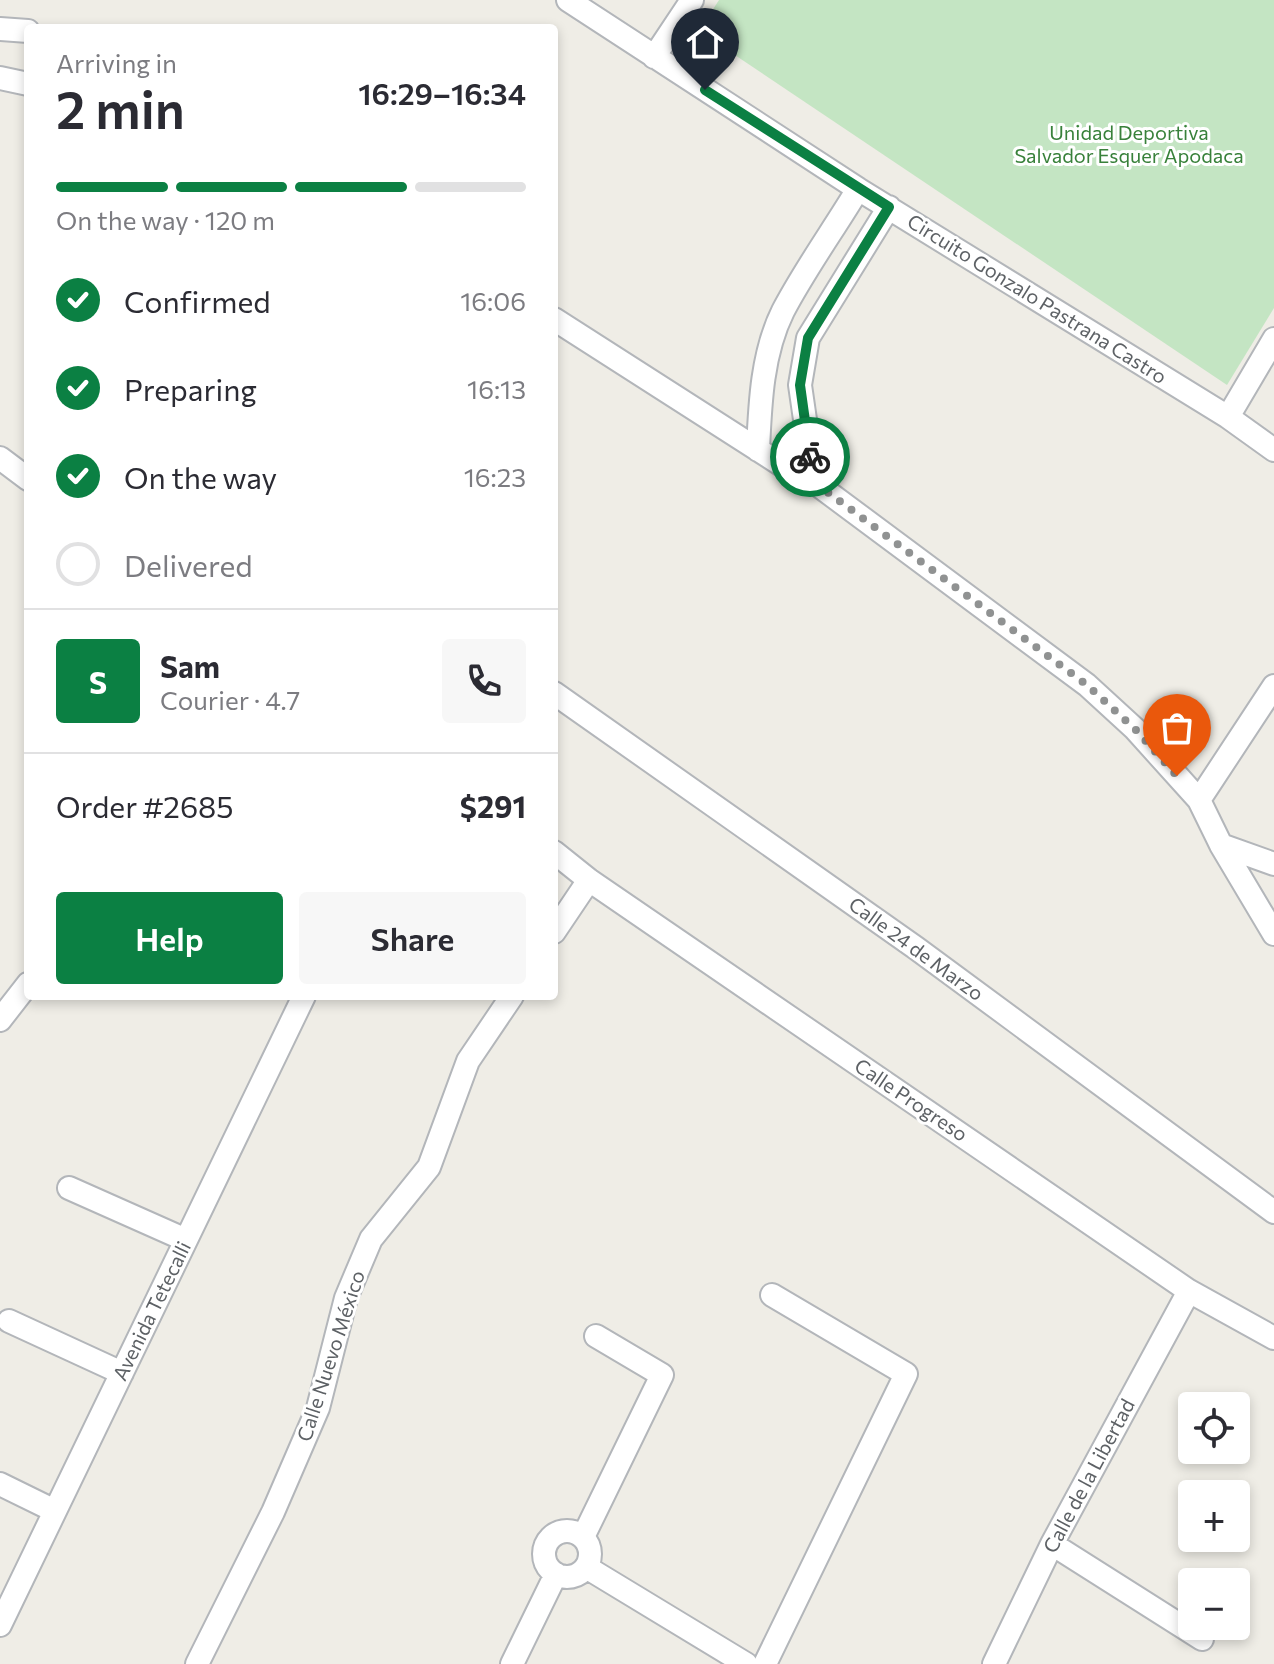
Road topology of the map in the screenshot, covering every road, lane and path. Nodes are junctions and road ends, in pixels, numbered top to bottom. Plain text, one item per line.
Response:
1 (568, 0) edge
2 (692, 0) edge
3 (0, 29) edge
4 (24, 31) edge
5 (654, 57) junction
6 (0, 78) edge
7 (24, 83) edge
8 (858, 189) junction
9 (889, 207) junction
10 (558, 322) edge
11 (1274, 339) edge
12 (1228, 417) junction
13 (758, 450) junction
14 (1274, 450) edge
15 (0, 458) edge
16 (24, 476) edge
17 (814, 482) junction
18 (1274, 686) edge
19 (558, 696) edge
20 (1199, 800) junction
21 (1221, 845) junction
22 (558, 855) edge
23 (1274, 864) edge
24 (589, 880) junction
25 (558, 926) edge
26 (1274, 934) edge
27 (24, 989) edge
28 (302, 1000) edge
29 (509, 1000) edge
30 (0, 1020) edge
31 (69, 1188) dead end
32 (1274, 1212) edge
33 (186, 1240) junction
34 (1189, 1291) junction
35 (772, 1295) dead end
36 (9, 1321) dead end
37 (596, 1336) dead end
38 (1274, 1338) edge
39 (122, 1373) junction
40 (0, 1484) edge
41 (55, 1511) junction
42 (583, 1537) junction
43 (1052, 1544) junction
44 (586, 1567) junction
45 (556, 1574) junction
46 (2, 1614) edge
47 (1178, 1624) edge
48 (197, 1664) edge
49 (512, 1664) edge
50 (746, 1664) edge
51 (765, 1664) edge
52 (994, 1664) edge

1 - 5 street, Circuito Gonzalo Pastrana Castro
2 - 5 street
3 - 4 street
5 - 8 street, Circuito Gonzalo Pastrana Castro
6 - 7 street
8 - 9 street, Circuito Gonzalo Pastrana Castro
8 - 13 street
9 - 12 street, Circuito Gonzalo Pastrana Castro
9 - 17 street
10 - 13 street
11 - 12 street
12 - 14 street, Circuito Gonzalo Pastrana Castro
13 - 17 street
15 - 16 street
17 - 20 street
18 - 20 street
19 - 32 street, Calle 24 de Marzo
20 - 21 street
21 - 23 street
21 - 26 street
22 - 24 street, Calle Progreso
24 - 25 street
24 - 34 street, Calle Progreso
27 - 30 street
28 - 33 street, Avenida Tetecalli
29 - 48 street, Calle Nuevo México
31 - 33 street
33 - 39 street, Avenida Tetecalli
34 - 38 street, Calle Progreso
34 - 43 street, Calle de la Libertad
35 - 51 street
36 - 39 street
37 - 42 street
39 - 41 street, Avenida Tetecalli
40 - 41 street
41 - 46 street, Avenida Tetecalli
42 - 44 street
42 - 45 street
43 - 47 street
43 - 52 street, Calle de la Libertad
44 - 45 street
44 - 50 street
45 - 49 street

